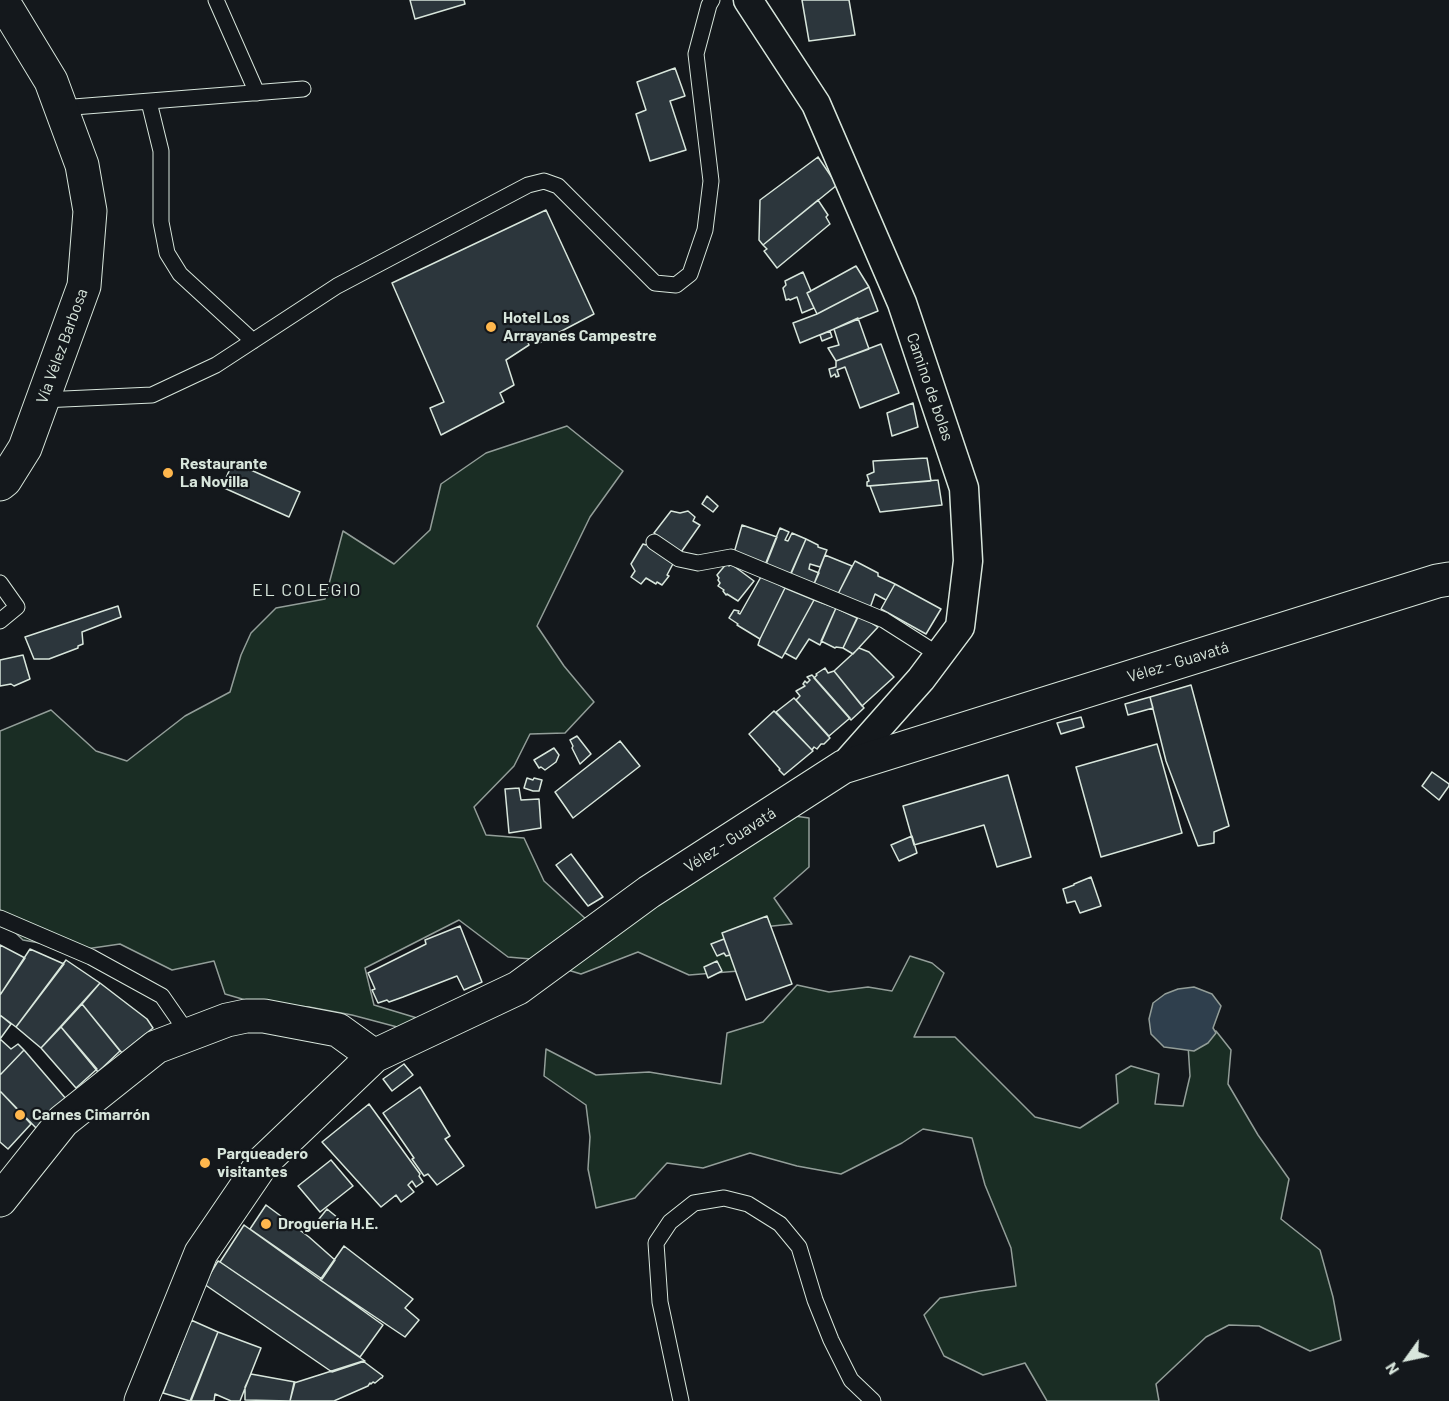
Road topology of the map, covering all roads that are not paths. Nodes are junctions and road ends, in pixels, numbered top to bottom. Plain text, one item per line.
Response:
1 (216, 0) edge
2 (712, 0) edge
3 (748, 0) edge
4 (0, 2) edge
5 (303, 89) dead end
6 (257, 93) junction
7 (149, 102) junction
8 (61, 108) junction
9 (253, 341) junction
10 (42, 400) junction
11 (0, 484) edge
12 (654, 542) dead end
13 (1449, 579) edge
14 (0, 583) edge
15 (0, 621) edge
16 (939, 655) junction
17 (843, 767) junction
18 (0, 918) edge
19 (189, 1035) junction
20 (374, 1056) junction
21 (0, 1200) edge
22 (141, 1401) edge
23 (681, 1401) edge
24 (873, 1401) edge

1 - 6 lane
2 - 9 lane
3 - 16 street, Camino de bolas
4 - 8 street, Vía Vélez Barbosa
5 - 6 lane
6 - 7 lane
7 - 8 lane
7 - 9 lane
8 - 10 street, Vía Vélez Barbosa
9 - 10 lane
10 - 11 street, Vía Vélez Barbosa
12 - 16 lane
13 - 17 street, Vélez - Guavatá
14 - 15 lane
16 - 17 street, Camino de bolas
17 - 20 street, Vélez - Guavatá
18 - 19 lane
19 - 20 street
19 - 21 street
20 - 22 street, Vélez - Guavatá
23 - 24 lane

